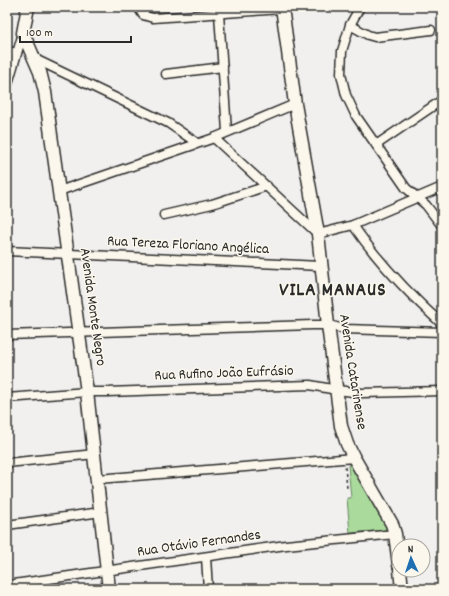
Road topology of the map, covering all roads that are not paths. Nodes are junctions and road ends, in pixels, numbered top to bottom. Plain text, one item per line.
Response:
1 (28, 7) edge
2 (138, 7) edge
3 (360, 7) edge
4 (282, 8) edge
5 (219, 14) junction
6 (350, 25) junction
7 (431, 30) dead end
8 (23, 33) junction
9 (7, 51) edge
10 (17, 54) junction
11 (35, 59) junction
12 (223, 67) junction
13 (166, 74) dead end
14 (7, 86) edge
15 (442, 100) edge
16 (296, 104) junction
17 (227, 131) junction
18 (214, 138) junction
19 (197, 144) junction
20 (376, 145) junction
21 (267, 186) junction
22 (442, 187) edge
23 (59, 191) junction
24 (417, 198) junction
25 (164, 215) dead end
26 (353, 225) junction
27 (442, 226) edge
28 (318, 234) junction
29 (7, 251) edge
30 (68, 255) junction
31 (320, 266) junction
32 (442, 324) edge
33 (328, 325) junction
34 (79, 332) junction
35 (442, 332) edge
36 (7, 335) edge
37 (336, 390) junction
38 (442, 391) edge
39 (87, 392) junction
40 (7, 398) edge
41 (94, 454) junction
42 (349, 459) junction
43 (7, 463) edge
44 (98, 479) junction
45 (101, 512) junction
46 (7, 525) edge
47 (395, 534) junction
48 (396, 538) edge
49 (206, 557) junction
50 (108, 572) junction
51 (401, 578) edge
52 (7, 585) edge
53 (109, 589) edge
54 (208, 589) edge
55 (402, 589) edge

1 - 8 street
2 - 5 street
3 - 6 street
4 - 5 street
4 - 16 street, Avenida Catarinense
5 - 12 street
6 - 7 street
6 - 20 street
8 - 10 street
8 - 11 street, Avenida Monte Negro
9 - 10 street
10 - 14 street
11 - 19 street
11 - 23 street, Avenida Monte Negro
12 - 13 street
12 - 17 street
15 - 20 street
16 - 17 street
16 - 28 street, Avenida Catarinense
17 - 18 street
18 - 19 street
18 - 21 street
19 - 23 street
20 - 24 street
21 - 25 street
21 - 28 street
22 - 24 street
23 - 30 street, Avenida Monte Negro
24 - 26 street
24 - 27 street
26 - 28 street
26 - 32 street
28 - 31 street, Avenida Catarinense
29 - 30 street, Rua Tereza Floriano Angélica
30 - 31 street, Rua Tereza Floriano Angélica
30 - 34 street, Avenida Monte Negro
31 - 33 street, Avenida Catarinense
33 - 34 street
33 - 35 street
33 - 37 street, Avenida Catarinense
34 - 36 street
34 - 39 street, Avenida Monte Negro
37 - 38 street, Rua Rufino João Eufrásio
37 - 39 street, Rua Rufino João Eufrásio
37 - 42 street, Avenida Catarinense
39 - 40 street, Rua Rufino João Eufrásio
39 - 41 street, Avenida Monte Negro
41 - 43 street
41 - 44 street, Avenida Monte Negro
42 - 44 street
42 - 47 street, Avenida Catarinense
44 - 45 street, Avenida Monte Negro
45 - 46 street
45 - 50 street, Avenida Monte Negro
47 - 48 street, Avenida Catarinense
47 - 49 street, Rua Otávio Fernandes
49 - 50 street, Rua Otávio Fernandes
49 - 54 street
50 - 52 street, Rua Otávio Fernandes
50 - 53 street, Avenida Monte Negro
51 - 55 street

